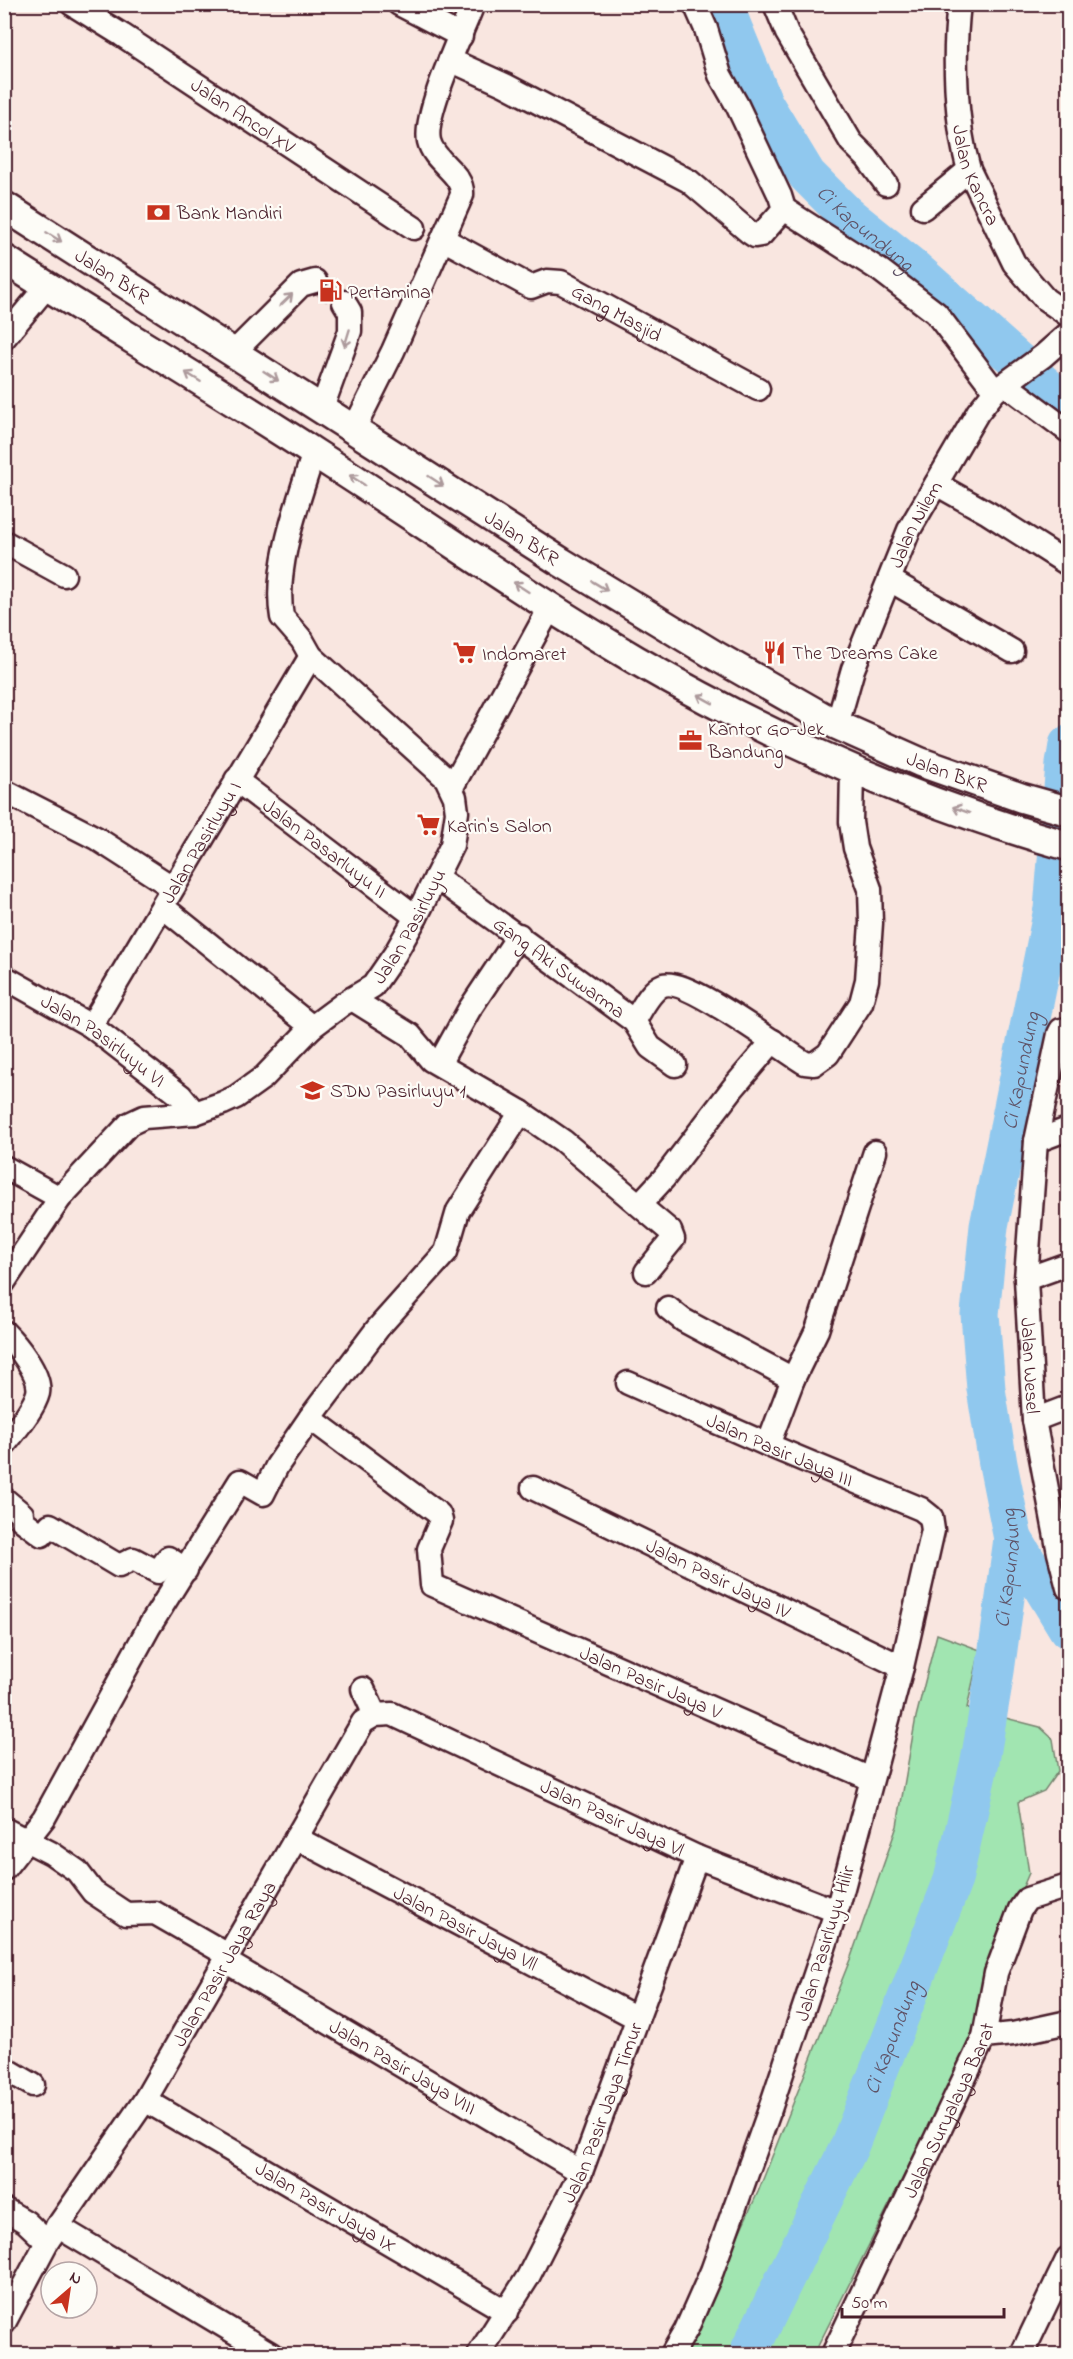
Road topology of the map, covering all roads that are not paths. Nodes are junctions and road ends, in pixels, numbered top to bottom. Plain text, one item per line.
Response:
1 (72, 4) edge
2 (399, 4) edge
3 (473, 4) edge
4 (695, 4) edge
5 (775, 4) edge
6 (958, 4) edge
7 (461, 36) junction
8 (450, 60) junction
9 (969, 170) junction
10 (886, 184) dead end
11 (4, 206) edge
12 (923, 208) dead end
13 (784, 209) junction
14 (414, 228) dead end
15 (443, 238) junction
16 (4, 258) edge
17 (315, 281) dead end
18 (47, 286) junction
19 (344, 302) tunnel mouth
20 (1068, 315) edge
21 (1068, 334) edge
22 (4, 338) edge
23 (234, 352) junction
24 (1003, 385) junction
25 (758, 389) dead end
26 (321, 408) junction
27 (354, 429) junction
28 (1068, 431) edge
29 (314, 452) junction
30 (936, 484) junction
31 (4, 542) edge
32 (1068, 564) edge
33 (64, 575) dead end
34 (890, 580) junction
35 (551, 606) junction
36 (1012, 651) dead end
37 (311, 656) junction
38 (837, 725) junction
39 (852, 770) junction
40 (236, 780) junction
41 (452, 787) junction
42 (4, 791) edge
43 (1068, 811) edge
44 (1068, 846) edge
45 (436, 877) junction
46 (168, 897) junction
47 (416, 917) junction
48 (519, 935) junction
49 (4, 977) edge
50 (352, 999) junction
51 (634, 1021) junction
52 (91, 1026) junction
53 (312, 1027) junction
54 (1068, 1029) edge
55 (773, 1041) junction
56 (439, 1064) junction
57 (675, 1065) dead end
58 (521, 1112) junction
59 (195, 1113) junction
60 (1068, 1129) edge
61 (1036, 1141) junction
62 (875, 1152) dead end
63 (4, 1167) edge
64 (60, 1198) junction
65 (640, 1204) junction
66 (1068, 1264) edge
67 (646, 1272) dead end
68 (1026, 1279) junction
69 (4, 1282) edge
70 (668, 1308) dead end
71 (4, 1332) edge
72 (793, 1379) junction
73 (628, 1383) dead end
74 (1068, 1407) edge
75 (310, 1418) junction
76 (1035, 1420) junction
77 (768, 1445) junction
78 (4, 1446) edge
79 (533, 1488) dead end
80 (4, 1499) edge
81 (931, 1517) joint
82 (1064, 1551) edge
83 (186, 1570) junction
84 (1068, 1587) edge
85 (902, 1668) junction
86 (363, 1689) dead end
87 (383, 1715) junction
88 (871, 1779) junction
89 (4, 1829) edge
90 (296, 1838) junction
91 (28, 1840) junction
92 (697, 1857) junction
93 (4, 1869) edge
94 (1068, 1886) edge
95 (836, 1911) junction
96 (226, 1958) junction
97 (637, 2018) junction
98 (1068, 2022) edge
99 (984, 2037) junction
100 (4, 2068) edge
101 (33, 2085) dead end
102 (145, 2100) junction
103 (581, 2172) junction
104 (4, 2209) edge
105 (52, 2234) junction
106 (1068, 2258) edge
107 (507, 2312) junction
108 (4, 2323) edge
109 (271, 2355) edge
110 (479, 2355) edge
111 (672, 2355) edge
112 (833, 2355) edge
113 (1022, 2355) edge

1 - 14 street, Jalan Ancol XV
2 - 7 street
3 - 7 street
4 - 13 street
5 - 10 street
6 - 9 street, Jalan Kancra
7 - 8 street
8 - 13 street
8 - 15 street
9 - 12 street
9 - 20 street, Jalan Kancra
11 -> 23 main road, Jalan BKR
13 - 24 street
15 - 25 street, Gang Masjid
15 - 27 street
16 - 18 main road, Jalan BKR
23 -> 17 street
18 - 22 street
29 -> 18 main road, Jalan BKR
19 -> 26 street
21 - 24 street, Jalan Nilem
23 -> 26 main road, Jalan BKR
24 - 28 street
24 - 30 street, Jalan Nilem
26 - 27 main road, Jalan BKR
27 -> 38 main road, Jalan BKR
35 -> 29 main road, Jalan BKR
29 - 37 street
30 - 32 street
30 - 34 street, Jalan Nilem
31 - 33 street
34 - 36 street
34 - 38 street, Jalan Nilem
39 -> 35 main road, Jalan BKR
35 - 41 street
37 - 40 street, Jalan Pasirluyu I
37 - 41 street
38 - 43 main road, Jalan BKR
44 -> 39 main road, Jalan BKR
39 - 55 street
40 - 46 street, Jalan Pasirluyu I
40 - 47 street, Jalan Pasarluyu II
41 - 45 street, Jalan Pasirluyu
42 - 46 street
45 - 47 street, Jalan Pasirluyu
45 - 48 street, Gang Aki Suwarma
46 - 52 street, Jalan Pasirluyu I
46 - 53 street
47 - 50 street, Jalan Pasirluyu
48 - 51 street, Gang Aki Suwarma
48 - 56 street
49 - 52 street, Jalan Pasirluyu VI
50 - 53 street, Jalan Pasirluyu
50 - 56 street
51 - 55 street
51 - 57 street, Gang Aki Suwarma
52 - 59 street, Jalan Pasirluyu VI
53 - 59 street, Jalan Pasirluyu
54 - 61 street, Jalan Wesel
55 - 65 street
56 - 58 street
58 - 65 street
58 - 75 street
59 - 64 street, Jalan Pasirluyu
60 - 61 street
61 - 68 street, Jalan Wesel
62 - 72 street
63 - 64 street
64 - 69 street, Jalan Pasirluyu
65 - 67 street
66 - 68 street
68 - 76 street, Jalan Wesel
70 - 72 street
71 - 78 street
72 - 77 street
73 - 77 street, Jalan Pasir Jaya III
74 - 76 street
75 - 83 street
75 - 88 street, Jalan Pasir Jaya V
76 - 82 street, Jalan Wesel
77 - 81 street, Jalan Pasir Jaya III
79 - 85 street, Jalan Pasir Jaya IV
80 - 83 street
81 - 85 street, Jalan Pasirluyu Hilir
82 - 84 street, Jalan Wesel
83 - 91 street
85 - 88 street, Jalan Pasirluyu Hilir
86 - 87 street
87 - 90 street, Jalan Pasir Jaya Raya
87 - 92 street, Jalan Pasir Jaya Vl
88 - 95 street, Jalan Pasirluyu Hilir
89 - 91 street, Jalan Pasir Jaya VIII
90 - 96 street, Jalan Pasir Jaya Raya
90 - 97 street, Jalan Pasir Jaya Vll
91 - 93 street
91 - 96 street, Jalan Pasir Jaya VIII
92 - 95 street, Jalan Pasir Jaya Vl
92 - 97 street, Jalan Pasir Jaya Timur
94 - 99 street, Jalan Suryalaya Barat
95 - 111 street, Jalan Pasirluyu Hilir
96 - 102 street, Jalan Pasir Jaya Raya
96 - 103 street, Jalan Pasir Jaya VIII
97 - 103 street, Jalan Pasir Jaya Timur
98 - 99 street
99 - 112 street, Jalan Suryalaya Barat
100 - 101 street
102 - 105 street, Jalan Pasir Jaya Raya
102 - 107 street, Jalan Pasir Jaya IX
103 - 107 street, Jalan Pasir Jaya Timur
104 - 105 street
105 - 108 street, Jalan Pasir Jaya Raya
105 - 109 street
106 - 113 street
107 - 110 street, Jalan Pasir Jaya Timur

